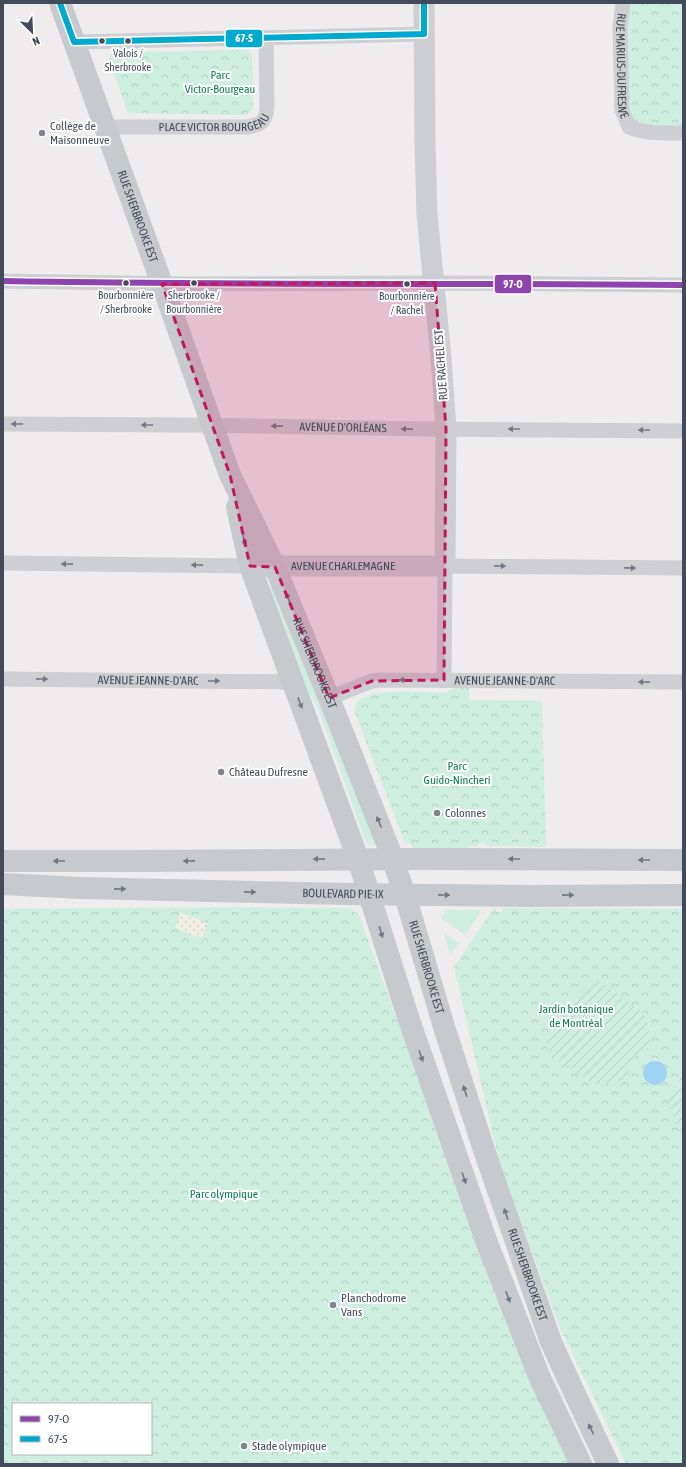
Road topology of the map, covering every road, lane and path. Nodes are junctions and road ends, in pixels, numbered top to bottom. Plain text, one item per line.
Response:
1 (60, 3) edge
2 (424, 3) edge
3 (623, 3) edge
4 (424, 34) junction
5 (266, 38) junction
6 (74, 42) junction
7 (106, 128) junction
8 (683, 133) edge
9 (3, 281) edge
10 (435, 283) junction
11 (162, 284) junction
12 (683, 285) edge
13 (3, 424) edge
14 (212, 425) junction
15 (446, 429) junction
16 (683, 431) edge
17 (230, 475) junction
18 (3, 563) edge
19 (250, 566) junction
20 (445, 566) junction
21 (276, 567) junction
22 (683, 568) edge
23 (3, 679) edge
24 (444, 680) junction
25 (292, 682) junction
26 (683, 682) edge
27 (330, 698) junction
28 (358, 859) junction
29 (392, 859) junction
30 (683, 860) edge
31 (3, 861) edge
32 (3, 884) edge
33 (370, 894) junction
34 (683, 894) edge
35 (405, 895) junction
36 (581, 1464) edge
37 (608, 1464) edge

1 - 6 main road, RUE SHERBROOKE EST
2 - 4 main road, RUE RACHEL EST
3 - 8 street, RUE MARIUS-DUFRESNE
4 - 5 street
4 - 10 main road, RUE RACHEL EST
5 - 6 street
5 - 7 street, PLACE VICTOR BOURGEAU
6 - 7 main road, RUE SHERBROOKE EST
7 - 11 main road, RUE SHERBROOKE EST
9 - 11 street
10 - 11 street
10 - 12 street
10 - 15 main road, RUE RACHEL EST
11 - 14 main road, RUE SHERBROOKE EST
14 -> 13 street, AVENUE D'ORLÉANS
15 -> 14 street, AVENUE D'ORLÉANS
14 - 17 main road, RUE SHERBROOKE EST
16 -> 15 street, AVENUE D'ORLÉANS
15 - 20 main road, RUE RACHEL EST
17 -> 19 main road, RUE SHERBROOKE EST
17 - 21 main road, RUE SHERBROOKE EST
19 -> 18 street, AVENUE CHARLEMAGNE
19 - 21 main road, AVENUE CHARLEMAGNE
19 - 25 main road, RUE SHERBROOKE EST
20 - 21 main road, AVENUE CHARLEMAGNE
20 -> 22 street, AVENUE CHARLEMAGNE
20 - 24 street, RUE RACHEL EST
27 -> 21 main road, RUE SHERBROOKE EST
23 -> 25 street, AVENUE JEANNE-D'ARC
26 -> 24 street, AVENUE JEANNE-D'ARC
24 -> 27 street, AVENUE JEANNE-D'ARC
25 -> 28 main road, RUE SHERBROOKE EST
29 -> 27 main road, RUE SHERBROOKE EST
28 - 29 main road
28 -> 31 main road
28 - 33 main road, RUE SHERBROOKE EST
30 -> 29 main road
29 - 35 main road, RUE SHERBROOKE EST
32 -> 33 main road, BOULEVARD PIE-IX
33 - 35 main road, BOULEVARD PIE-IX
33 -> 36 main road, RUE SHERBROOKE EST
35 -> 34 main road, BOULEVARD PIE-IX
37 -> 35 main road, RUE SHERBROOKE EST

